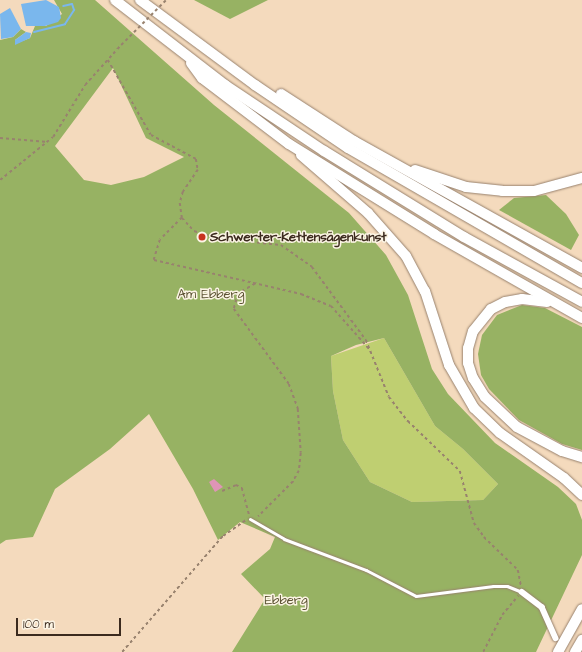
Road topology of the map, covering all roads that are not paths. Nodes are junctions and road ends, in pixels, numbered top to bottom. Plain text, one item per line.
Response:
1 (115, 0) edge
2 (140, 0) edge
3 (150, 0) edge
4 (184, 53) junction
5 (354, 141) junction
6 (289, 144) junction
7 (582, 178) edge
8 (582, 268) edge
9 (582, 283) edge
10 (582, 302) edge
11 (582, 318) edge
12 (582, 457) edge
13 (582, 496) edge
14 (250, 519) road end
15 (522, 592) joint
16 (581, 609) edge
17 (556, 638) dead end
18 (582, 640) edge
19 (558, 652) edge
20 (575, 652) edge

1 - 4 highway
2 - 9 highway
3 - 5 highway
4 - 6 highway
4 - 10 highway
5 - 7 highway
5 - 8 highway
6 - 11 highway
6 - 13 highway
11 - 12 highway
14 - 15 lane
15 - 17 street
16 - 19 highway
18 - 20 highway

